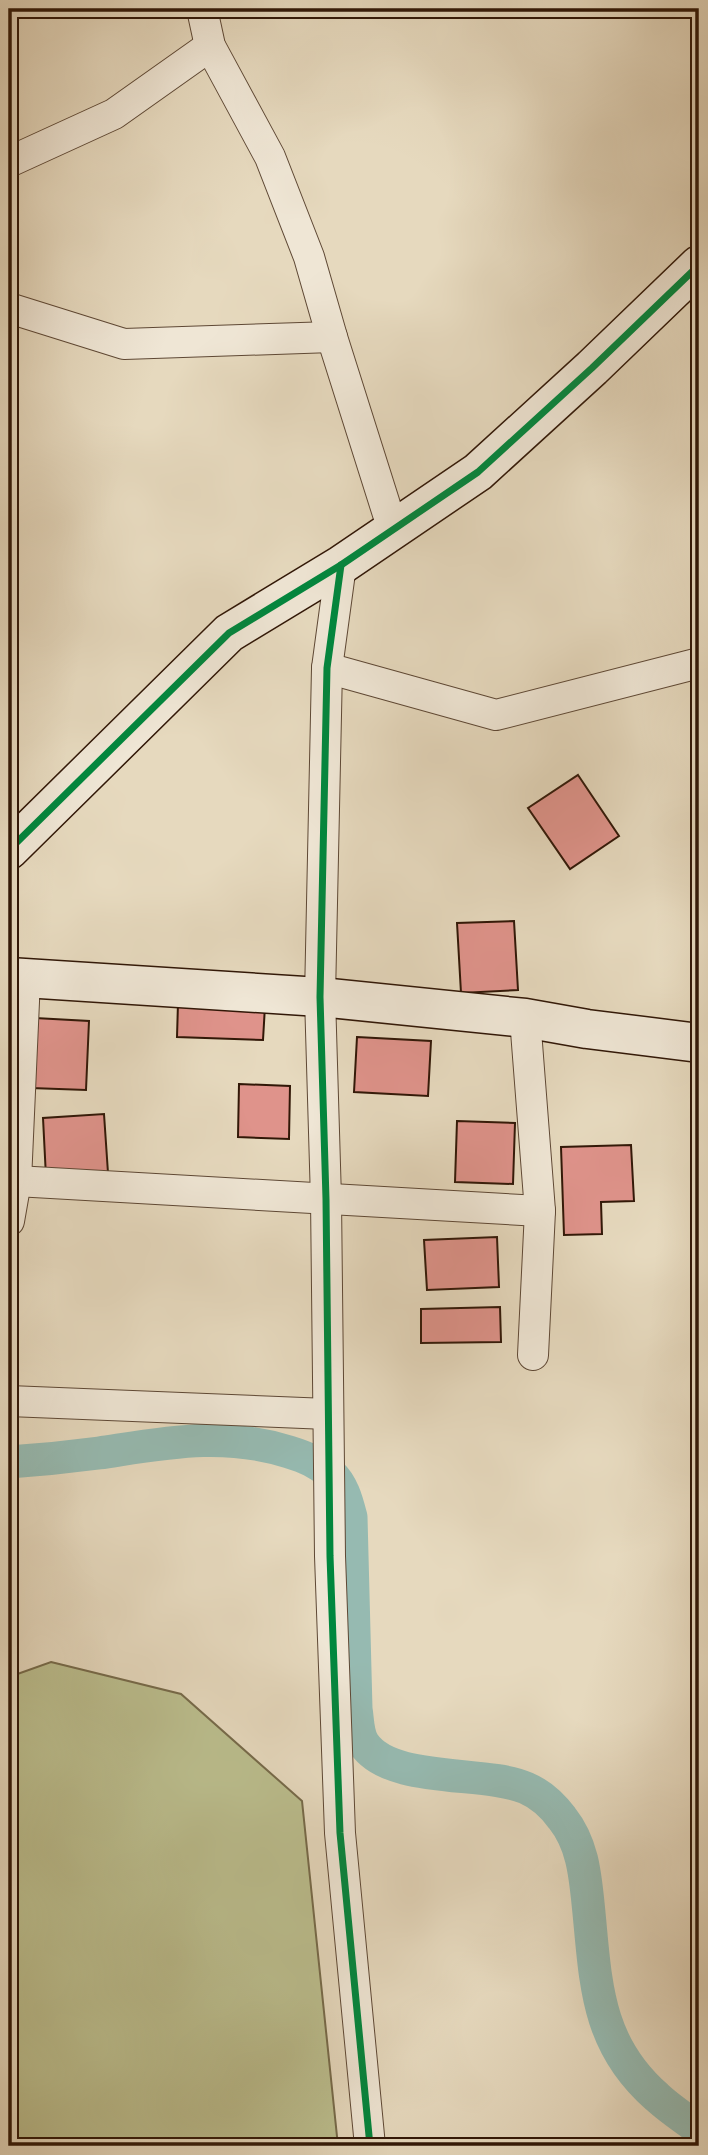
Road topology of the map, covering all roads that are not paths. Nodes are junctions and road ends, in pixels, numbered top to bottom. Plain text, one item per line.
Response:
1 (202, 9) edge
2 (210, 46) junction
3 (9, 162) edge
4 (699, 265) edge
5 (9, 308) edge
6 (332, 337) junction
7 (393, 530) junction
8 (341, 565) junction
9 (699, 663) edge
10 (327, 668) junction
11 (9, 850) edge
12 (17, 978) edge
13 (320, 997) junction
14 (525, 1018) junction
15 (699, 1043) edge
16 (16, 1181) junction
17 (326, 1199) junction
18 (540, 1211) junction
19 (9, 1221) edge
20 (533, 1355) dead end
21 (9, 1401) edge
22 (328, 1414) junction
23 (370, 2146) edge

1 - 2 street
2 - 3 street
2 - 6 street
4 - 7 street
5 - 6 street
6 - 7 street
7 - 8 street
8 - 10 street
8 - 11 street
9 - 10 street
10 - 13 street
12 - 13 street
12 - 16 street
13 - 14 street
13 - 17 street
14 - 15 street
14 - 18 street
16 - 17 street
16 - 19 street
17 - 18 street
17 - 22 street
18 - 20 street
21 - 22 street
22 - 23 street

